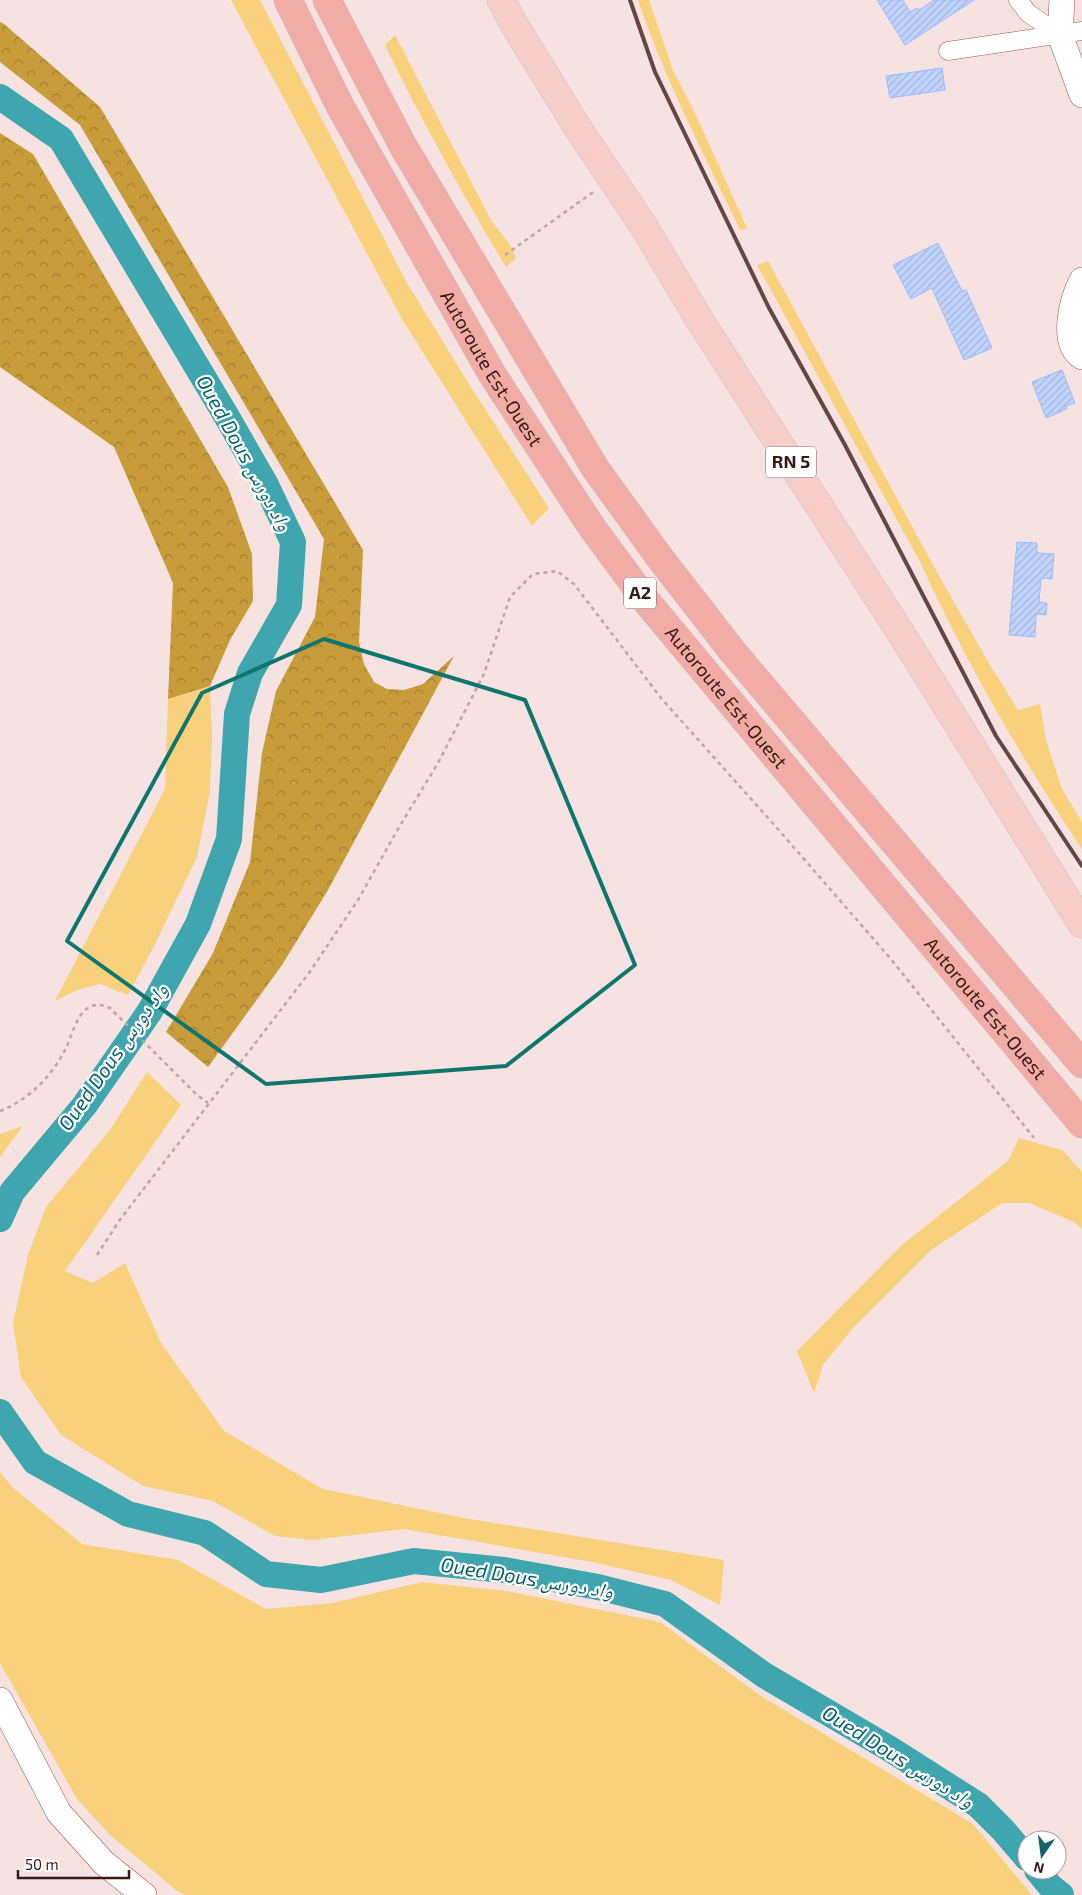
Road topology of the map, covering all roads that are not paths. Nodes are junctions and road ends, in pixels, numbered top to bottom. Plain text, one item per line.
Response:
1 (288, 0) edge
2 (327, 0) edge
3 (501, 0) edge
4 (1018, 0) edge
5 (1062, 0) edge
6 (1071, 33) edge
7 (948, 51) dead end
8 (1082, 95) edge
9 (1082, 280) edge
10 (1082, 357) edge
11 (1082, 924) edge
12 (1082, 1064) edge
13 (1082, 1124) edge
14 (0, 1700) edge
15 (144, 1895) edge

1 - 13 highway, Autoroute Est-Ouest / A2
2 - 12 highway, Autoroute Est-Ouest / A2
3 - 11 main road, RN 5
4 - 6 street
5 - 6 street
6 - 7 street
6 - 8 street
9 - 10 street
14 - 15 street

